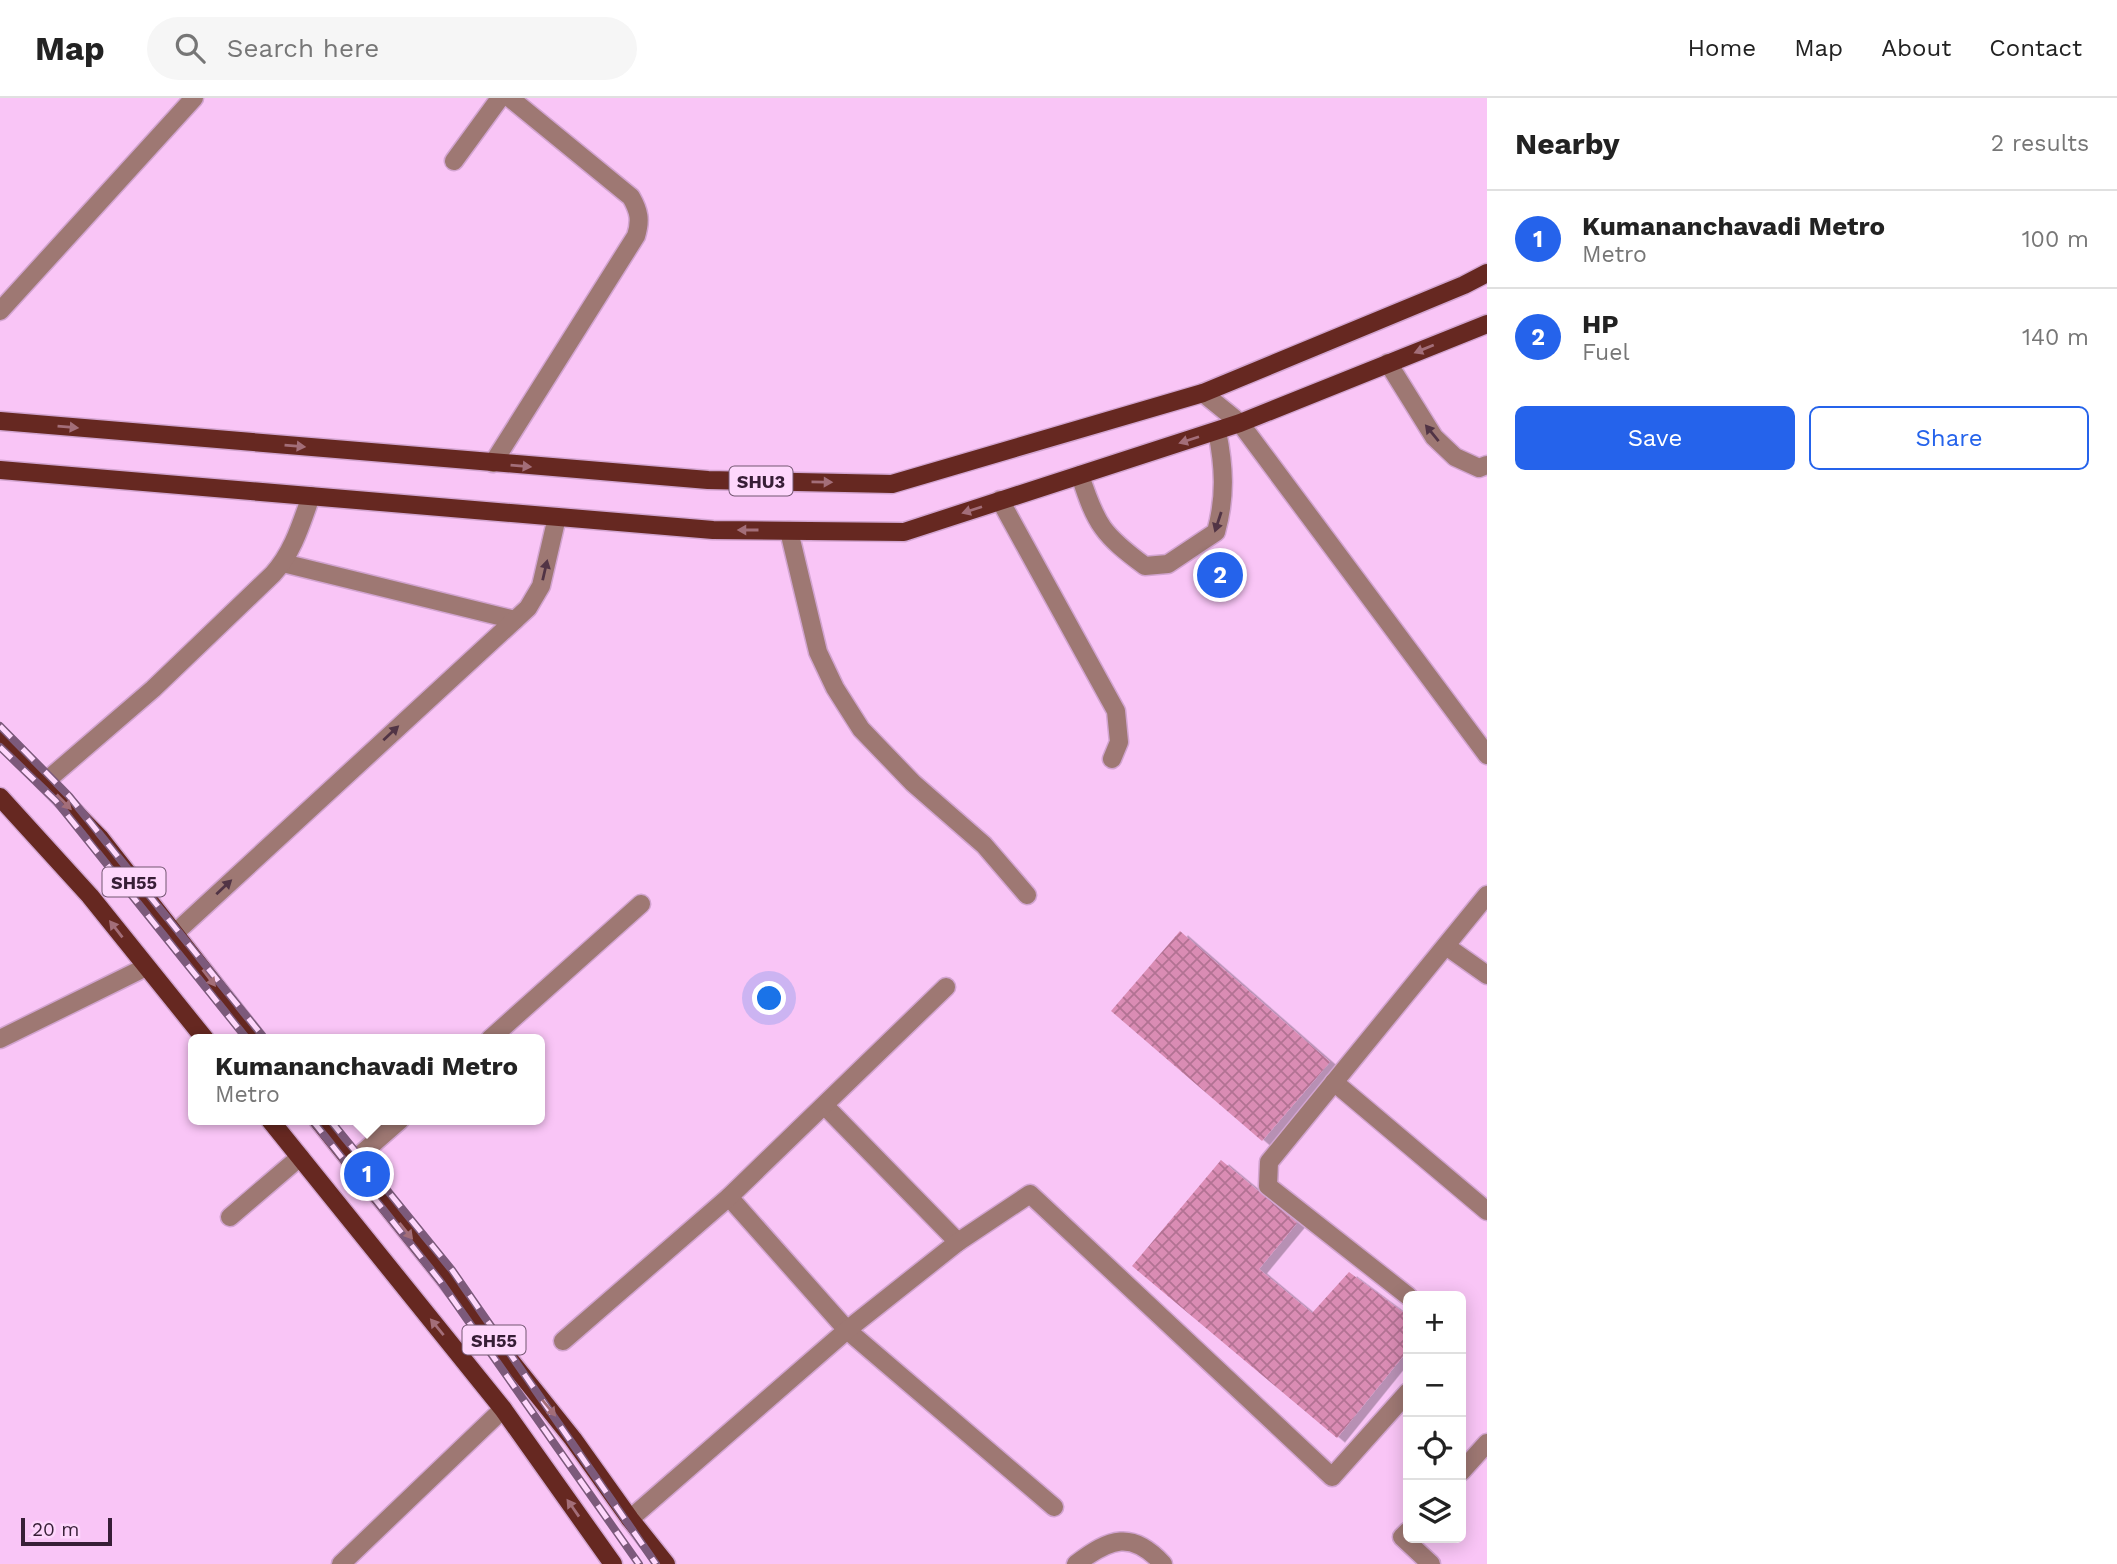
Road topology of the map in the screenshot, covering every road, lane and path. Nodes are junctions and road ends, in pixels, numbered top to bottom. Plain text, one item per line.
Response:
1 (194, 98) edge
2 (500, 98) edge
3 (510, 98) edge
4 (454, 161) dead end
5 (1487, 273) edge
6 (0, 311) edge
7 (1487, 324) edge
8 (1388, 363) junction
9 (1203, 393) junction
10 (0, 421) edge
11 (1240, 423) junction
12 (1217, 431) junction
13 (493, 463) junction
14 (1487, 465) edge
15 (0, 470) edge
16 (1080, 475) junction
17 (311, 496) junction
18 (1000, 500) junction
19 (557, 517) junction
20 (789, 531) junction
21 (283, 563) junction
22 (515, 620) junction
23 (0, 736) edge
24 (1487, 755) edge
25 (1112, 759) dead end
26 (45, 782) junction
27 (0, 797) edge
28 (1027, 895) dead end
29 (1487, 895) edge
30 (641, 904) dead end
31 (174, 934) junction
32 (1446, 946) junction
33 (146, 967) junction
34 (1487, 975) edge
35 (946, 987) dead end
36 (201, 1034) edge
37 (253, 1034) edge
38 (496, 1034) edge
39 (0, 1039) edge
40 (1334, 1082) junction
41 (825, 1106) junction
42 (274, 1125) edge
43 (322, 1125) edge
44 (394, 1125) edge
45 (300, 1157) junction
46 (351, 1163) junction
47 (729, 1197) junction
48 (1487, 1211) edge
49 (230, 1217) dead end
50 (958, 1242) junction
51 (1403, 1292) edge
52 (847, 1330) junction
53 (563, 1341) dead end
54 (1403, 1398) edge
55 (503, 1409) junction
56 (1487, 1443) edge
57 (1466, 1466) edge
58 (1054, 1507) dead end
59 (630, 1519) junction
60 (1408, 1543) edge
61 (341, 1564) edge
62 (613, 1564) edge
63 (666, 1564) edge
64 (1076, 1564) edge
65 (1163, 1564) edge
66 (1431, 1564) edge

1 - 6 street
2 - 4 street
3 - 13 street
5 - 9 main road, SHU3
7 -> 8 main road
8 - 11 main road
14 -> 8 street
9 - 11 street
13 -> 9 main road, SHU3
10 -> 13 main road, SHU3
11 - 12 main road
11 - 24 street
12 -> 16 main road
12 -> 16 street
15 - 17 main road
16 - 18 main road
17 - 19 main road
17 - 21 street
18 -> 20 main road
18 - 25 street
20 -> 19 main road
22 -> 19 street
20 - 28 street
21 - 22 street
21 - 26 street
31 -> 22 street
23 - 26 main road, SH55
26 -> 31 main road, SH55
33 -> 27 main road, SH55
29 - 32 street
30 - 38 street
31 -> 37 main road, SH55
32 - 34 street
32 - 40 street
33 - 36 main road, SH55
33 - 39 street
35 - 41 street
40 - 48 street
40 - 51 street
41 - 47 street
41 - 50 street
42 - 45 main road, SH55
43 - 46 main road, SH55
44 - 46 street
45 - 49 street
55 -> 45 main road, SH55
46 -> 59 main road, SH55
47 - 52 street
47 - 53 street
50 - 52 street
50 - 54 street
52 - 58 street
52 - 59 street
55 - 61 street
62 -> 55 main road, SH55
56 - 57 street
59 - 63 main road, SH55
60 - 66 street
64 - 65 street

